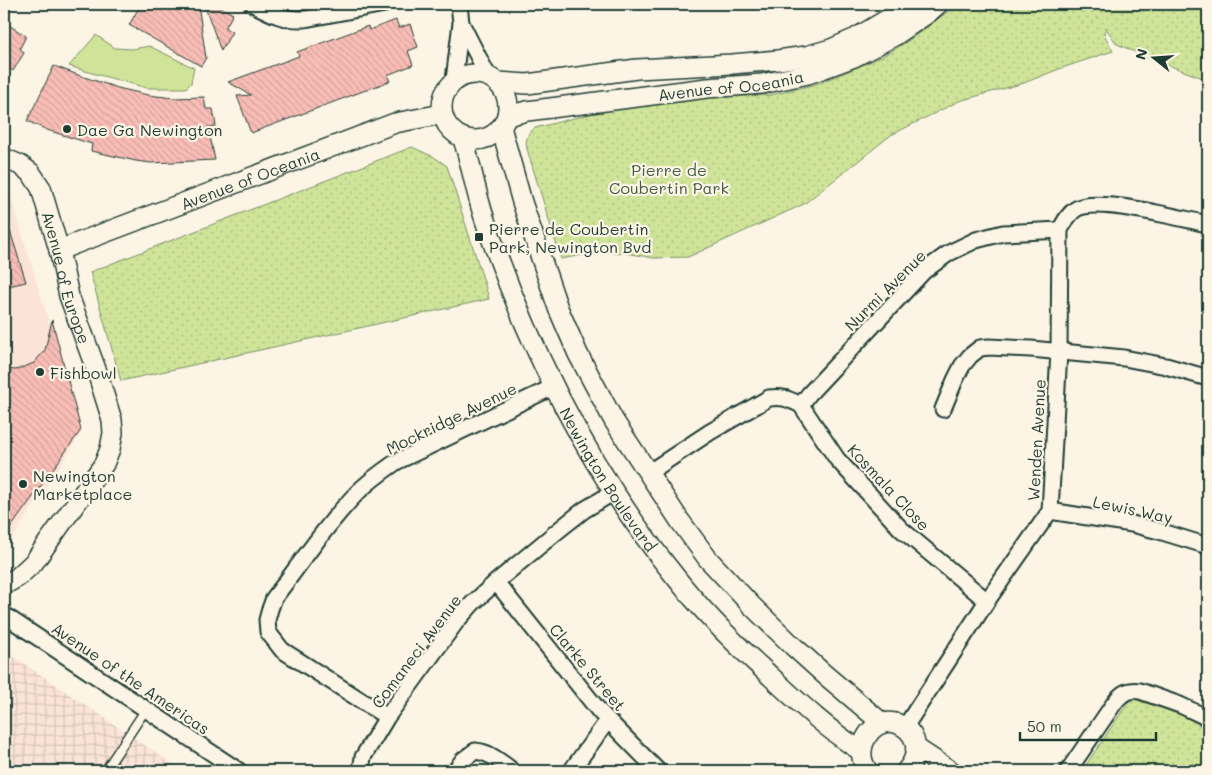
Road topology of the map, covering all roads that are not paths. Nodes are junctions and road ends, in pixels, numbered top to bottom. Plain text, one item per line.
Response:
1 (253, 4) edge
2 (385, 4) edge
3 (459, 4) edge
4 (912, 4) edge
5 (938, 4) edge
6 (461, 22) junction
7 (493, 79) junction
8 (454, 80) junction
9 (442, 114) junction
10 (504, 122) junction
11 (463, 139) junction
12 (4, 158) edge
13 (1208, 224) edge
14 (1060, 230) junction
15 (58, 250) junction
16 (1058, 352) junction
17 (1208, 378) edge
18 (553, 387) junction
19 (801, 405) junction
20 (943, 408) dead end
21 (648, 473) junction
22 (614, 492) junction
23 (1050, 511) junction
24 (1208, 546) edge
25 (496, 582) junction
26 (4, 585) edge
27 (987, 601) junction
28 (6, 620) edge
29 (146, 709) junction
30 (387, 717) junction
31 (1208, 718) edge
32 (608, 720) junction
33 (882, 722) junction
34 (905, 727) junction
35 (916, 748) junction
36 (861, 751) junction
37 (509, 768) dead end
38 (105, 771) edge
39 (238, 771) edge
40 (361, 771) edge
41 (455, 771) edge
42 (571, 771) edge
43 (658, 771) edge
44 (868, 771) edge
45 (906, 771) edge
46 (950, 771) edge
47 (1068, 771) edge

1 - 2 street
3 - 6 street
4 - 7 street, Avenue of Oceania
5 - 10 street, Avenue of Oceania
6 - 7 street
6 - 8 street
7 - 8 street
7 - 10 street
8 - 9 street
9 - 11 street
9 - 15 street, Avenue of Oceania
10 - 11 street
10 - 21 street, Newington Boulevard
11 - 18 street, Newington Boulevard
12 - 15 street, Avenue of Europe
13 - 14 street
14 - 16 street, Wenden Avenue
14 - 19 street, Nurmi Avenue
15 - 26 street, Avenue of Europe
16 - 17 street
16 - 20 street
16 - 23 street, Wenden Avenue
18 - 22 street, Newington Boulevard
18 - 30 street, Mockridge Avenue
19 - 21 street
19 - 27 street, Kosmala Close
21 - 33 street, Newington Boulevard
22 - 25 street, Comaneci Avenue
22 - 36 street, Newington Boulevard
23 - 24 street, Lewis Way
23 - 27 street, Wenden Avenue
25 - 30 street, Comaneci Avenue
25 - 32 street, Clarke Street
27 - 34 street, Wenden Avenue
28 - 29 street, Avenue of the Americas
29 - 38 lane
29 - 39 street, Avenue of the Americas
30 - 40 street, Comaneci Avenue
31 - 47 street
32 - 42 street
32 - 43 street, Clarke Street
33 - 34 street
33 - 36 street
34 - 35 street
35 - 45 street
35 - 46 street
36 - 44 street
37 - 41 street

